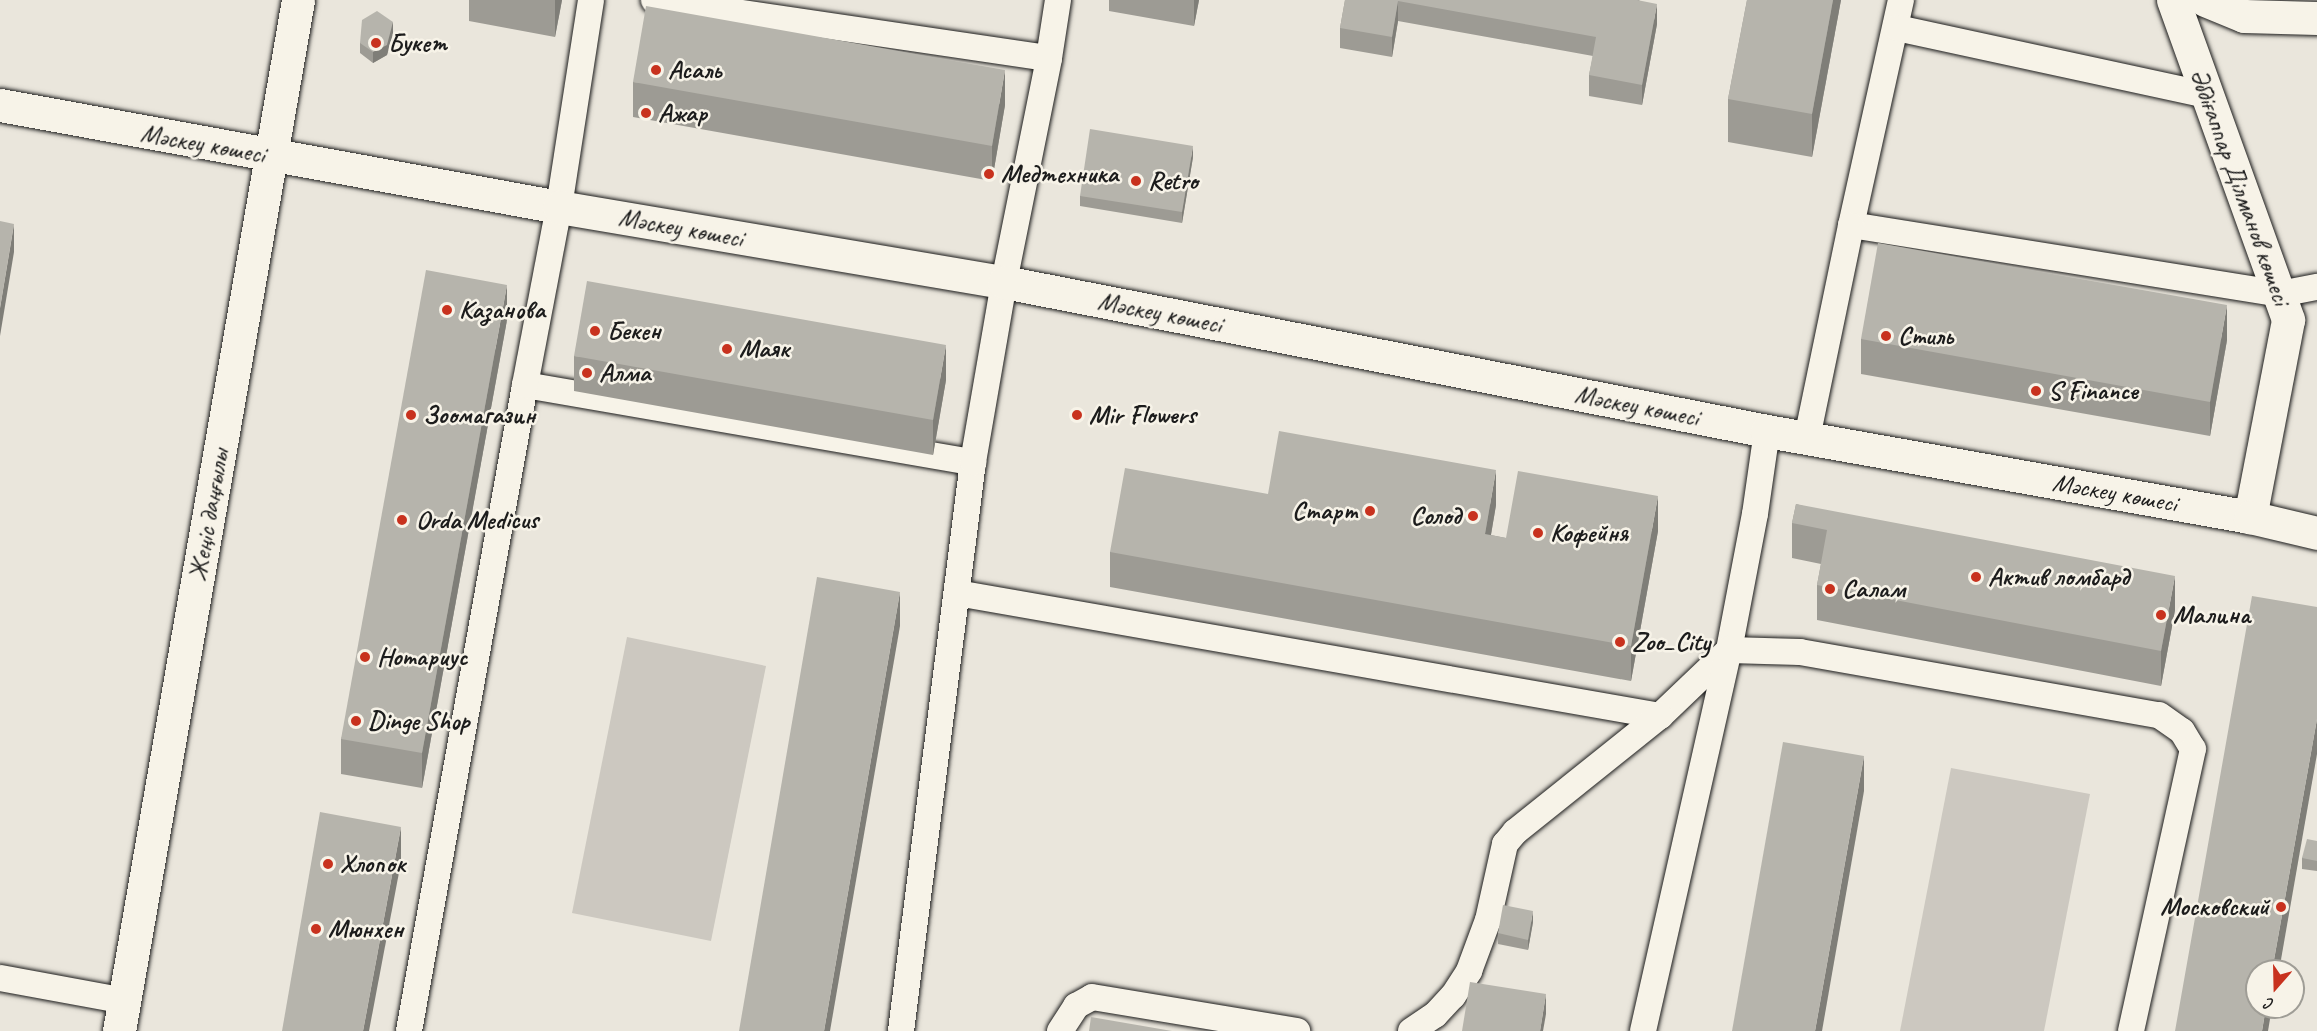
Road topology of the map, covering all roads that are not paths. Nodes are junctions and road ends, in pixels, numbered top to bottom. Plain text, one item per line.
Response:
1 (298, 0) edge
2 (591, 0) edge
3 (654, 0) edge
4 (1058, 0) edge
5 (1901, 0) edge
6 (2173, 0) edge
7 (2205, 0) edge
8 (2317, 18) edge
9 (1897, 28) junction
10 (1049, 58) junction
11 (2207, 95) junction
12 (0, 105) edge
13 (271, 156) junction
14 (559, 207) junction
15 (1851, 225) junction
16 (1004, 282) junction
17 (2317, 287) edge
18 (2280, 294) junction
19 (525, 385) junction
20 (1767, 431) junction
21 (1807, 438) junction
22 (973, 462) junction
23 (2250, 517) junction
24 (2317, 533) edge
25 (957, 593) junction
26 (1729, 650) junction
27 (1660, 716) junction
28 (0, 978) edge
29 (122, 1016) edge
30 (409, 1031) edge
31 (901, 1031) edge
32 (1060, 1031) edge
33 (1297, 1031) edge
34 (1411, 1031) edge
35 (1643, 1031) edge
36 (2131, 1031) edge

1 - 13 street, Жеңіс даңғылы
2 - 14 lane
3 - 10 lane
4 - 10 lane
5 - 9 lane
6 - 11 street, Әбдіғаппар Ділманов көшесі
7 - 8 street
9 - 11 lane
9 - 15 lane
10 - 16 lane
11 - 18 street, Әбдіғаппар Ділманов көшесі
12 - 13 street, Мәскеу көшесі
13 - 14 street, Мәскеу көшесі
13 - 29 street, Жеңіс даңғылы
14 - 16 street, Мәскеу көшесі
14 - 19 lane
15 - 18 lane
15 - 21 lane
16 - 20 street, Мәскеу көшесі
16 - 22 lane
17 - 18 lane
18 - 23 street, Әбдіғаппар Ділманов көшесі
19 - 22 lane
19 - 30 lane
20 - 21 street, Мәскеу көшесі
20 - 26 lane
21 - 23 street, Мәскеу көшесі
22 - 25 lane
23 - 24 street, Мәскеу көшесі
25 - 27 lane
25 - 31 lane
26 - 27 lane
26 - 35 lane
26 - 36 lane
27 - 34 lane
28 - 29 lane
32 - 33 lane

